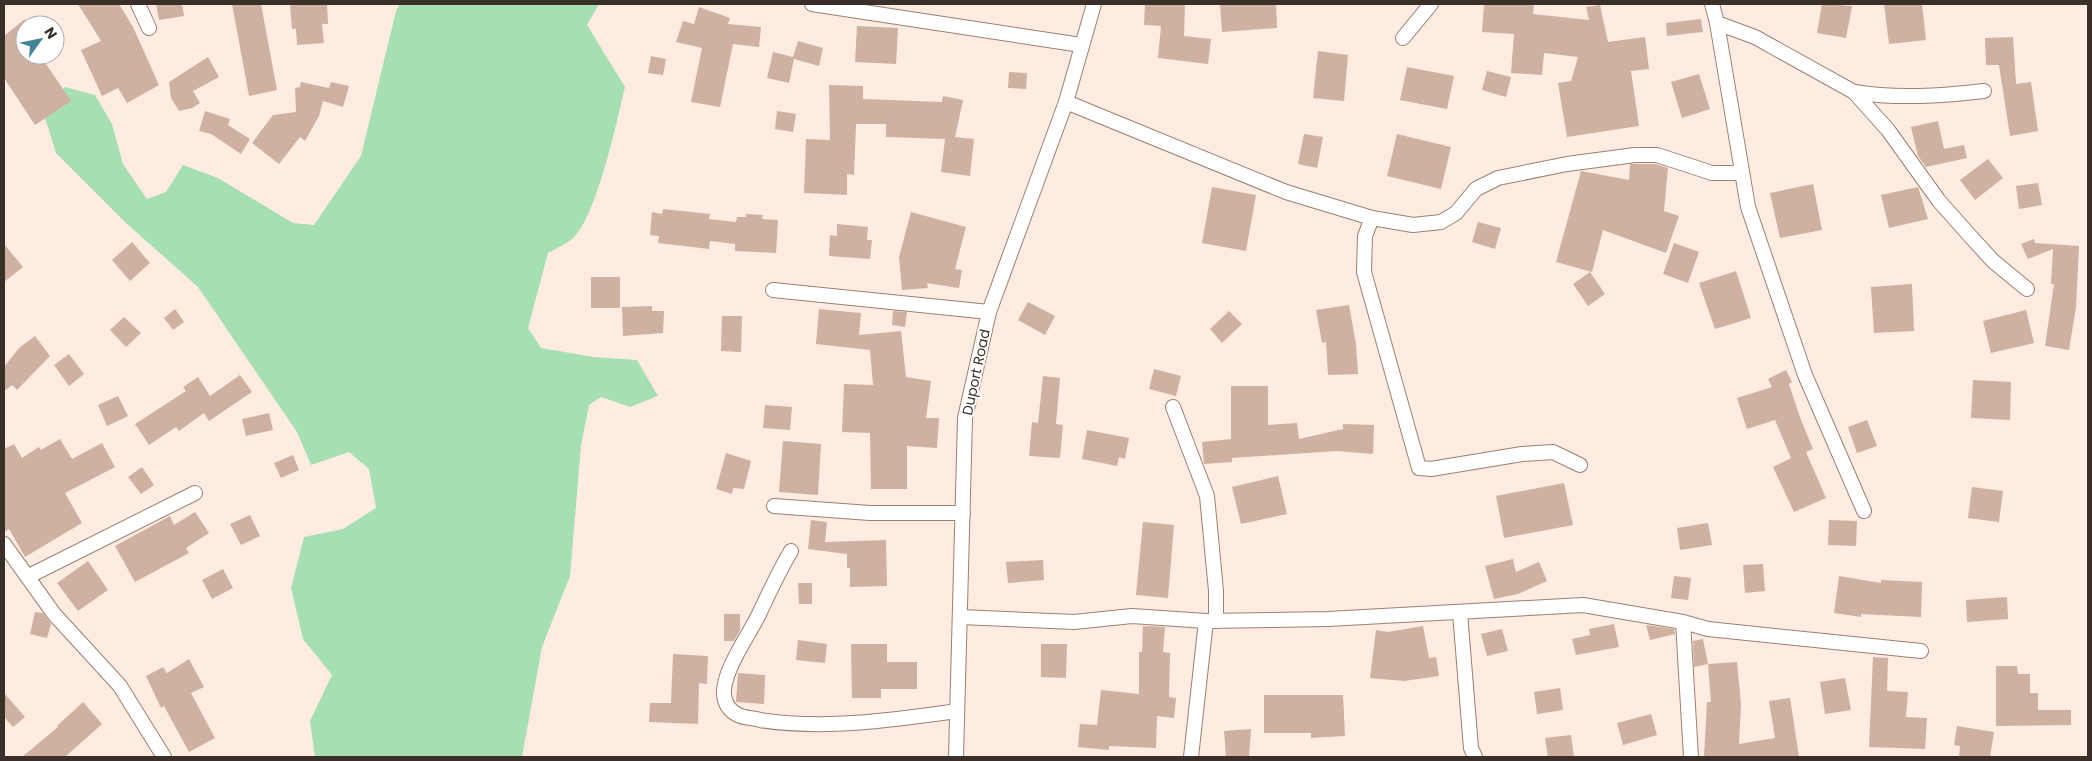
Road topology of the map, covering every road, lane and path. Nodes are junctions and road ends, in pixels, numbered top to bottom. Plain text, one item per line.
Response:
1 (138, 4) edge
2 (812, 4) edge
3 (1094, 4) edge
4 (1431, 4) edge
5 (1712, 4) edge
6 (1717, 23) junction
7 (149, 28) dead end
8 (1403, 38) dead end
9 (1081, 46) junction
10 (1984, 91) dead end
11 (1854, 92) junction
12 (1066, 102) junction
13 (1741, 172) junction
14 (1372, 218) junction
15 (2027, 289) dead end
16 (773, 290) dead end
17 (988, 312) junction
18 (1173, 407) dead end
19 (1580, 465) dead end
20 (195, 493) dead end
21 (774, 506) dead end
22 (1864, 511) dead end
23 (963, 513) junction
24 (4, 544) edge
25 (791, 551) dead end
26 (29, 576) junction
27 (1460, 613) junction
28 (960, 617) junction
29 (1211, 621) junction
30 (1684, 622) junction
31 (1921, 652) dead end
32 (957, 710) junction
33 (164, 757) edge
34 (956, 757) edge
35 (1191, 757) edge
36 (1475, 757) edge
37 (1691, 757) edge

1 - 7 street
2 - 9 street
3 - 9 street, Duport Road
4 - 8 street
5 - 6 street
6 - 11 street
6 - 13 street
9 - 12 street, Duport Road
10 - 11 street
11 - 15 street
12 - 14 street
12 - 17 street, Duport Road
13 - 14 street
13 - 22 street
14 - 19 street
16 - 17 street
17 - 23 street, Duport Road
18 - 29 street
20 - 26 street
21 - 23 street
23 - 28 street, Duport Road
24 - 26 street
25 - 32 street
26 - 33 street
27 - 29 street
27 - 30 street
27 - 36 street
28 - 29 street
28 - 32 street, Duport Road
29 - 35 street
30 - 31 street
30 - 37 street
32 - 34 street, Duport Road

